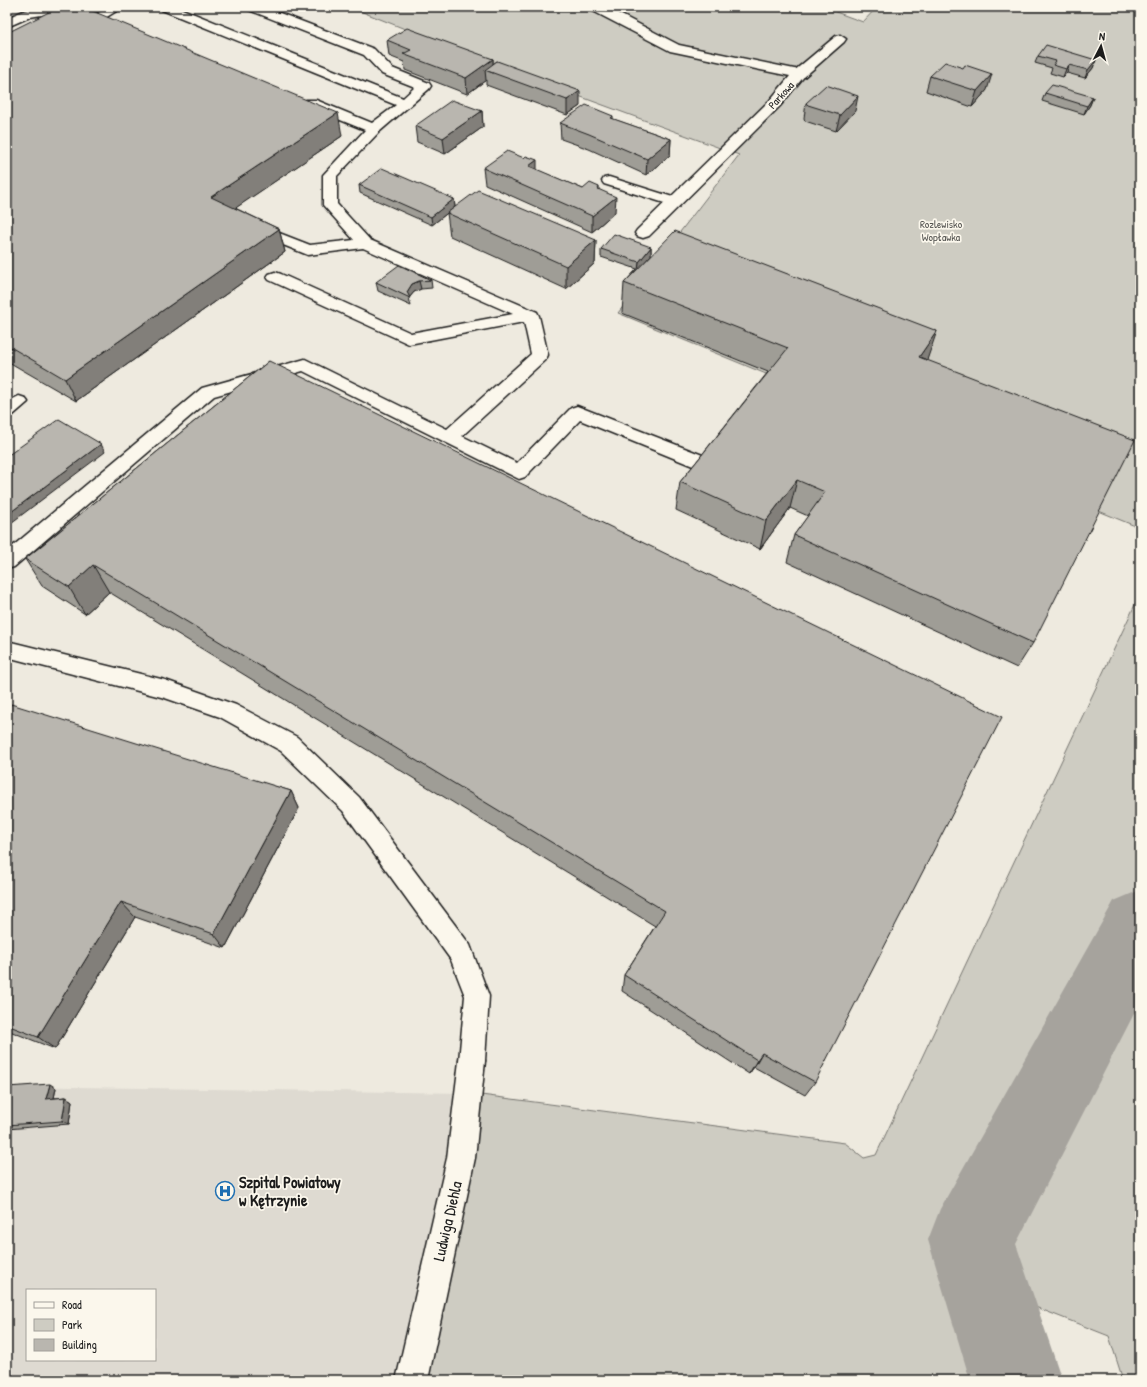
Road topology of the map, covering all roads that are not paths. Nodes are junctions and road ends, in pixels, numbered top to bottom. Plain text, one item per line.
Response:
1 (166, 7) edge
2 (252, 7) edge
3 (596, 7) edge
4 (117, 14) edge
5 (7, 23) edge
6 (840, 39) dead end
7 (799, 74) junction
8 (300, 98) edge
9 (405, 104) junction
10 (374, 129) junction
11 (609, 181) dead end
12 (674, 202) junction
13 (248, 226) edge
14 (643, 233) dead end
15 (365, 243) junction
16 (275, 277) dead end
17 (531, 316) junction
18 (449, 437) junction
19 (699, 461) edge
20 (7, 562) edge
21 (7, 649) edge
22 (472, 1061) joint
23 (412, 1380) edge

1 - 9 lane
2 - 9 lane
3 - 7 street, Parkowa
4 - 5 lane
6 - 7 lane
7 - 12 street, Parkowa
8 - 10 lane
9 - 10 lane
10 - 15 lane
11 - 12 lane
12 - 14 street, Parkowa
13 - 15 lane
15 - 17 lane
16 - 17 lane
17 - 18 lane
18 - 19 lane
18 - 20 lane
21 - 22 lane
22 - 23 street, Ludwiga Diehla

